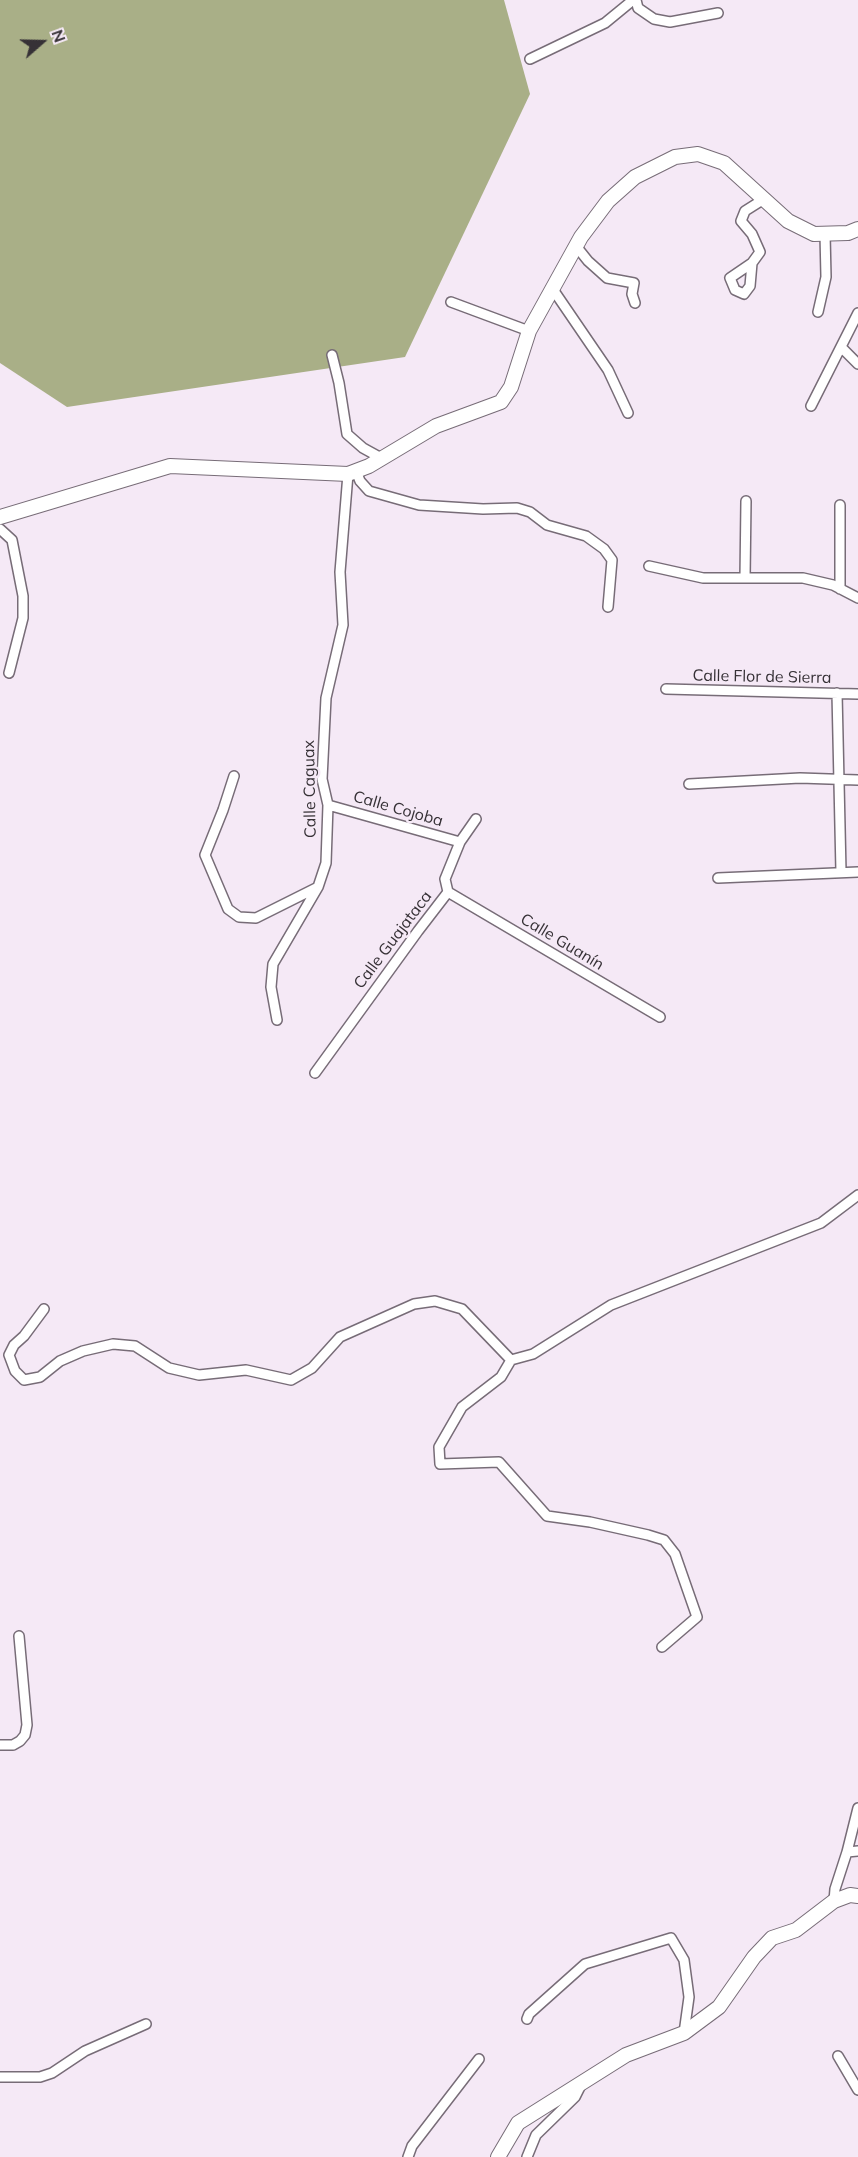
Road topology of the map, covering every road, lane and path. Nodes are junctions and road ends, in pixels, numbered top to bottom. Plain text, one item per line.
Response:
1 (634, 0) edge
2 (718, 13) dead end
3 (530, 59) dead end
4 (764, 199) junction
5 (858, 229) edge
6 (825, 234) junction
7 (576, 246) junction
8 (752, 262) dead end
9 (552, 288) junction
10 (451, 302) dead end
11 (635, 303) dead end
12 (818, 312) dead end
13 (858, 313) edge
14 (529, 331) junction
15 (841, 347) junction
16 (332, 354) dead end
17 (858, 364) edge
18 (811, 406) dead end
19 (628, 413) dead end
20 (383, 459) junction
21 (352, 473) junction
22 (746, 501) dead end
23 (840, 505) dead end
24 (0, 517) edge
25 (0, 529) edge
26 (649, 566) dead end
27 (745, 578) junction
28 (840, 589) junction
29 (858, 598) edge
30 (608, 607) dead end
31 (9, 672) dead end
32 (666, 689) dead end
33 (837, 693) junction
34 (858, 694) edge
35 (234, 776) dead end
36 (840, 778) junction
37 (858, 780) edge
38 (689, 784) dead end
39 (328, 805) junction
40 (476, 819) dead end
41 (459, 842) junction
42 (841, 872) junction
43 (858, 872) edge
44 (718, 878) dead end
45 (318, 887) junction
46 (448, 892) junction
47 (660, 1017) dead end
48 (277, 1020) dead end
49 (315, 1073) dead end
50 (858, 1195) edge
51 (44, 1309) dead end
52 (511, 1360) junction
53 (19, 1636) dead end
54 (662, 1647) dead end
55 (0, 1745) edge
56 (858, 1808) edge
57 (858, 1851) edge
58 (847, 1852) junction
59 (858, 1896) edge
60 (834, 1901) junction
61 (527, 2019) dead end
62 (146, 2024) dead end
63 (684, 2033) junction
64 (838, 2056) dead end
65 (479, 2060) dead end
66 (0, 2077) edge
67 (582, 2083) junction
68 (858, 2090) edge
69 (408, 2157) edge
70 (498, 2157) edge
71 (527, 2157) edge

1 - 2 street
1 - 3 street
4 - 6 street
4 - 7 street
4 - 8 street
5 - 6 street
6 - 12 street
7 - 9 street
7 - 11 street
9 - 14 street
9 - 19 street
10 - 14 street
13 - 15 street
14 - 20 street
15 - 17 street
15 - 18 street
16 - 20 street
20 - 21 street
21 - 24 street
21 - 30 street
21 - 39 street, Calle Caguax
22 - 27 street
23 - 28 street
25 - 31 street
26 - 27 street
27 - 28 street
28 - 29 street
32 - 33 street, Calle Flor de Sierra
33 - 34 street, Calle Flor de Sierra
33 - 36 street
35 - 45 street
36 - 37 street
36 - 38 street
36 - 42 street
39 - 41 street, Calle Cojoba
39 - 45 street, Calle Caguax
40 - 41 street, Calle Guajataca
41 - 46 street, Calle Guajataca
42 - 43 street
42 - 44 street
45 - 48 street, Calle Caguax
46 - 47 street, Calle Guanín
46 - 49 street, Calle Guajataca
50 - 52 street
51 - 52 street
52 - 54 street
53 - 55 street
56 - 58 street
57 - 58 street
58 - 60 street
59 - 60 street
60 - 63 street
61 - 63 street
62 - 66 street
63 - 67 street
64 - 68 street
65 - 69 street
67 - 70 street
67 - 71 street

